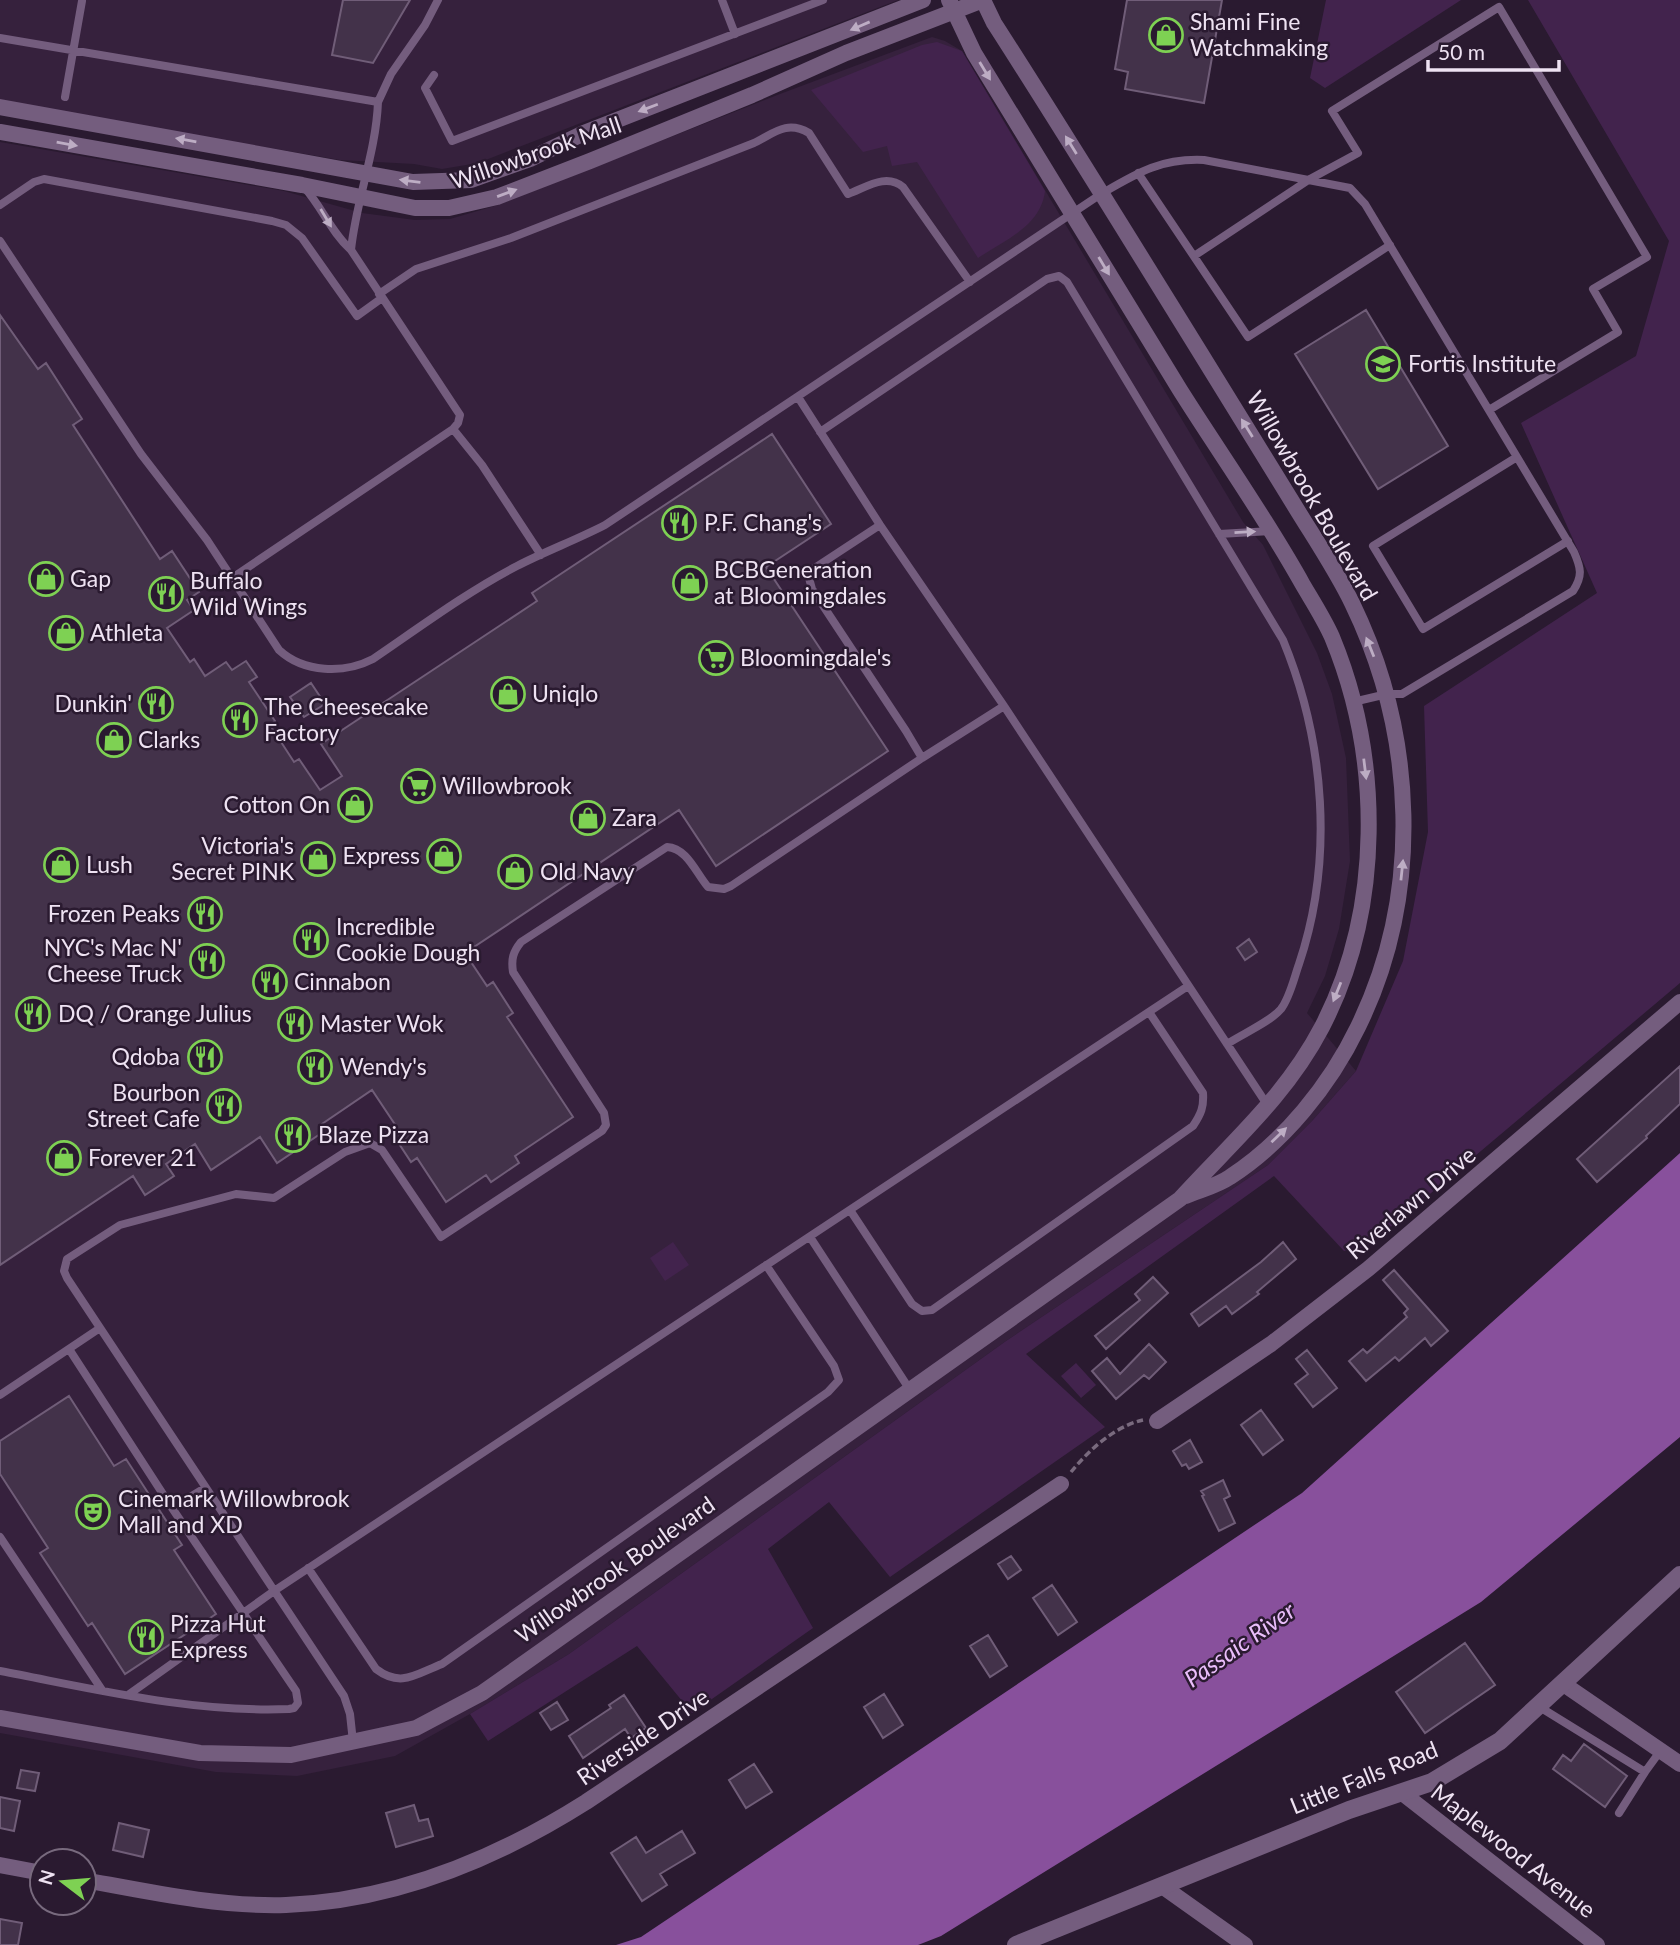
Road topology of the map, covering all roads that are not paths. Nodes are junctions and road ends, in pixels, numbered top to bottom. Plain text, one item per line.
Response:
1 (439, 0) edge
2 (722, 0) edge
3 (822, 0) edge
4 (923, 0) edge
5 (983, 0) edge
6 (82, 1) edge
7 (951, 6) edge
8 (735, 34) junction
9 (0, 38) edge
10 (73, 51) junction
11 (433, 75) dead end
12 (65, 97) dead end
13 (378, 102) junction
14 (0, 107) edge
15 (0, 132) edge
16 (367, 173) junction
17 (1138, 173) junction
18 (1310, 179) junction
19 (302, 185) junction
20 (1101, 194) junction
21 (361, 197) junction
22 (0, 205) edge
23 (1073, 214) junction
24 (0, 241) edge
25 (1390, 245) junction
26 (351, 250) junction
27 (1194, 256) junction
28 (970, 282) junction
29 (381, 296) junction
30 (798, 397) junction
31 (1489, 410) junction
32 (453, 429) junction
33 (820, 432) junction
34 (1517, 457) junction
35 (880, 524) junction
36 (1271, 531) junction
37 (1219, 534) junction
38 (1568, 541) junction
39 (541, 555) junction
40 (232, 578) junction
41 (1387, 694) junction
42 (1353, 702) junction
43 (1004, 706) junction
44 (922, 758) junction
45 (1188, 986) junction
46 (1680, 1002) edge
47 (1149, 1012) junction
48 (1227, 1044) junction
49 (1269, 1107) junction
50 (1180, 1199) junction
51 (850, 1210) junction
52 (810, 1237) junction
53 (766, 1265) junction
54 (100, 1328) junction
55 (69, 1349) junction
56 (910, 1390) junction
57 (0, 1395) edge
58 (1157, 1421) road end
59 (1061, 1485) road end
60 (205, 1488) junction
61 (172, 1508) junction
62 (0, 1537) edge
63 (308, 1569) junction
64 (1680, 1575) edge
65 (274, 1591) junction
66 (244, 1613) junction
67 (0, 1671) edge
68 (1562, 1683) junction
69 (102, 1690) junction
70 (128, 1695) junction
71 (1538, 1706) junction
72 (0, 1718) edge
73 (354, 1743) junction
74 (1661, 1751) junction
75 (1680, 1764) edge
76 (1645, 1772) junction
77 (1401, 1792) junction
78 (1619, 1812) dead end
79 (0, 1865) edge
80 (28, 1870) edge
81 (98, 1882) edge
82 (1162, 1886) junction
83 (1016, 1945) edge
84 (1245, 1945) edge
85 (1597, 1945) edge

1 - 13 lane
2 - 8 lane
3 - 8 lane
4 -> 16 street, Willowbrook Mall
5 - 7 street, Willowbrook Mall
20 -> 5 street, Willowbrook Boulevard
6 - 10 lane
21 -> 7 street, Willowbrook Mall
7 -> 23 street, Willowbrook Boulevard
8 - 11 lane
9 - 10 lane
10 - 12 lane
10 - 13 lane
13 - 16 lane
16 -> 14 street, Willowbrook Mall
15 -> 19 street, Willowbrook Mall
16 - 21 lane
17 - 18 lane
17 - 20 lane
17 - 27 lane
18 - 25 lane
18 - 27 lane
18 - 31 lane
19 - 21 street, Willowbrook Mall
19 -> 26 lane
20 - 23 lane
41 -> 20 street, Willowbrook Boulevard
21 - 26 lane
22 - 29 lane
23 - 28 lane
23 -> 36 street, Willowbrook Boulevard
24 - 40 lane
25 - 27 lane
25 - 31 lane
26 - 29 lane
28 - 29 lane
28 - 30 lane
29 - 32 lane
30 - 33 lane
30 - 39 lane
31 - 34 lane
32 - 39 lane
32 - 40 lane
33 - 35 lane
33 - 37 lane
34 - 38 lane
34 - 38 lane
35 - 43 lane
35 - 44 lane
37 -> 36 lane
36 - 42 street, Willowbrook Boulevard
37 - 48 lane
38 - 41 lane
39 - 40 lane
41 - 42 lane
50 -> 41 street, Willowbrook Boulevard
42 -> 49 street, Willowbrook Boulevard
43 - 44 lane
43 - 45 lane
44 - 54 lane
45 - 47 lane
45 - 48 lane
46 - 58 street, Riverlawn Drive
47 - 51 lane
47 - 51 lane
48 - 49 lane
49 - 50 street, Willowbrook Boulevard
50 - 56 street, Willowbrook Boulevard
51 - 52 lane
52 - 53 lane
52 - 56 lane
53 - 63 lane
53 - 63 lane
54 - 55 lane
54 - 60 lane
55 - 57 lane
55 - 61 lane
56 - 73 street, Willowbrook Boulevard
59 - 81 street, Riverside Drive
60 - 61 lane
60 - 65 lane
61 - 66 lane
62 - 69 lane
63 - 65 lane
64 - 68 street, Little Falls Road
65 - 66 lane
65 - 73 lane
66 - 70 lane
66 - 70 lane
67 - 69 lane
68 - 71 street, Little Falls Road
68 - 74 street
69 - 70 lane
71 - 76 lane
71 - 77 street, Little Falls Road
72 - 73 street, Willowbrook Boulevard
74 - 75 street
74 - 76 lane
76 - 78 lane
77 - 82 street, Little Falls Road
77 - 85 street, Maplewood Avenue
79 - 80 street
82 - 83 street, Little Falls Road
82 - 84 street

